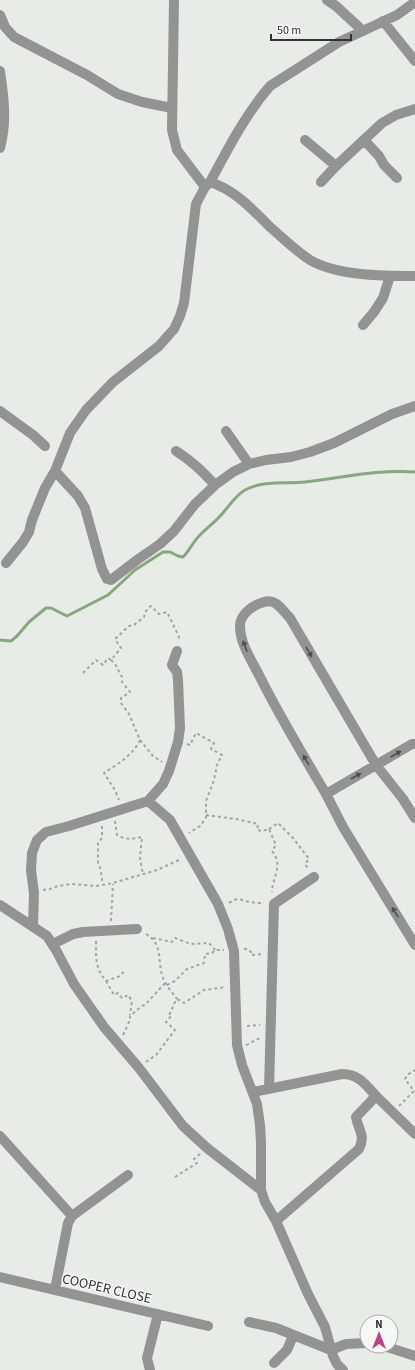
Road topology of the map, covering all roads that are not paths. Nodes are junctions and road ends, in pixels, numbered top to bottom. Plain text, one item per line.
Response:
1 (173, 0) edge
2 (327, 0) edge
3 (413, 2) edge
4 (0, 15) edge
5 (383, 22) junction
6 (2, 30) edge
7 (363, 31) junction
8 (415, 61) edge
9 (0, 71) edge
10 (172, 108) junction
11 (415, 109) edge
12 (305, 140) dead end
13 (364, 140) junction
14 (0, 148) edge
15 (336, 166) junction
16 (397, 178) dead end
17 (321, 182) dead end
18 (207, 184) junction
19 (390, 276) junction
20 (415, 276) edge
21 (363, 325) dead end
22 (415, 406) edge
23 (0, 411) edge
24 (226, 431) dead end
25 (45, 446) dead end
26 (176, 451) dead end
27 (249, 464) junction
28 (55, 471) junction
29 (215, 485) junction
30 (6, 563) dead end
31 (177, 651) road end
32 (415, 744) edge
33 (376, 765) junction
34 (326, 794) junction
35 (148, 801) junction
36 (415, 818) edge
37 (314, 877) road end
38 (0, 905) edge
39 (33, 926) junction
40 (137, 929) road end
41 (52, 944) junction
42 (415, 945) edge
43 (269, 1089) junction
44 (253, 1092) junction
45 (376, 1096) junction
46 (415, 1134) edge
47 (0, 1136) edge
48 (128, 1175) dead end
49 (261, 1190) junction
50 (72, 1216) junction
51 (276, 1221) junction
52 (0, 1277) edge
53 (55, 1290) junction
54 (158, 1314) junction
55 (249, 1322) dead end
56 (208, 1326) dead end
57 (293, 1336) junction
58 (359, 1343) edge
59 (331, 1350) junction
60 (399, 1351) edge
61 (415, 1356) edge
62 (274, 1363) dead end
63 (150, 1370) edge
64 (343, 1370) edge

1 - 10 street
2 - 7 street
3 - 5 street
4 - 6 street
5 - 7 street
5 - 8 street
6 - 10 street
7 - 18 street
9 - 14 street
10 - 18 street
11 - 13 street
12 - 15 street
13 - 15 street
13 - 16 street
15 - 17 street
18 - 19 street
18 - 28 street
19 - 20 street
19 - 21 street
22 - 27 street
23 - 25 street
24 - 27 street
26 - 29 street
27 - 29 street
28 - 29 street
28 - 30 street
31 - 35 street
33 -> 32 street
34 -> 33 street
34 -> 33 street
33 - 36 street
42 -> 34 street
35 - 39 street
35 - 44 street
37 - 43 street
38 - 39 street
39 - 41 street
40 - 41 street
41 - 49 street
43 - 44 street
43 - 45 street
44 - 49 street
45 - 46 street
45 - 51 street
47 - 50 street
48 - 50 street
49 - 51 street
50 - 53 street
51 - 59 street
52 - 53 street, COOPER CLOSE
53 - 54 street, COOPER CLOSE
54 - 56 street, COOPER CLOSE
54 - 63 street
55 - 57 street
57 - 59 street
57 - 62 street
58 - 59 street
59 - 64 street
60 - 61 street

